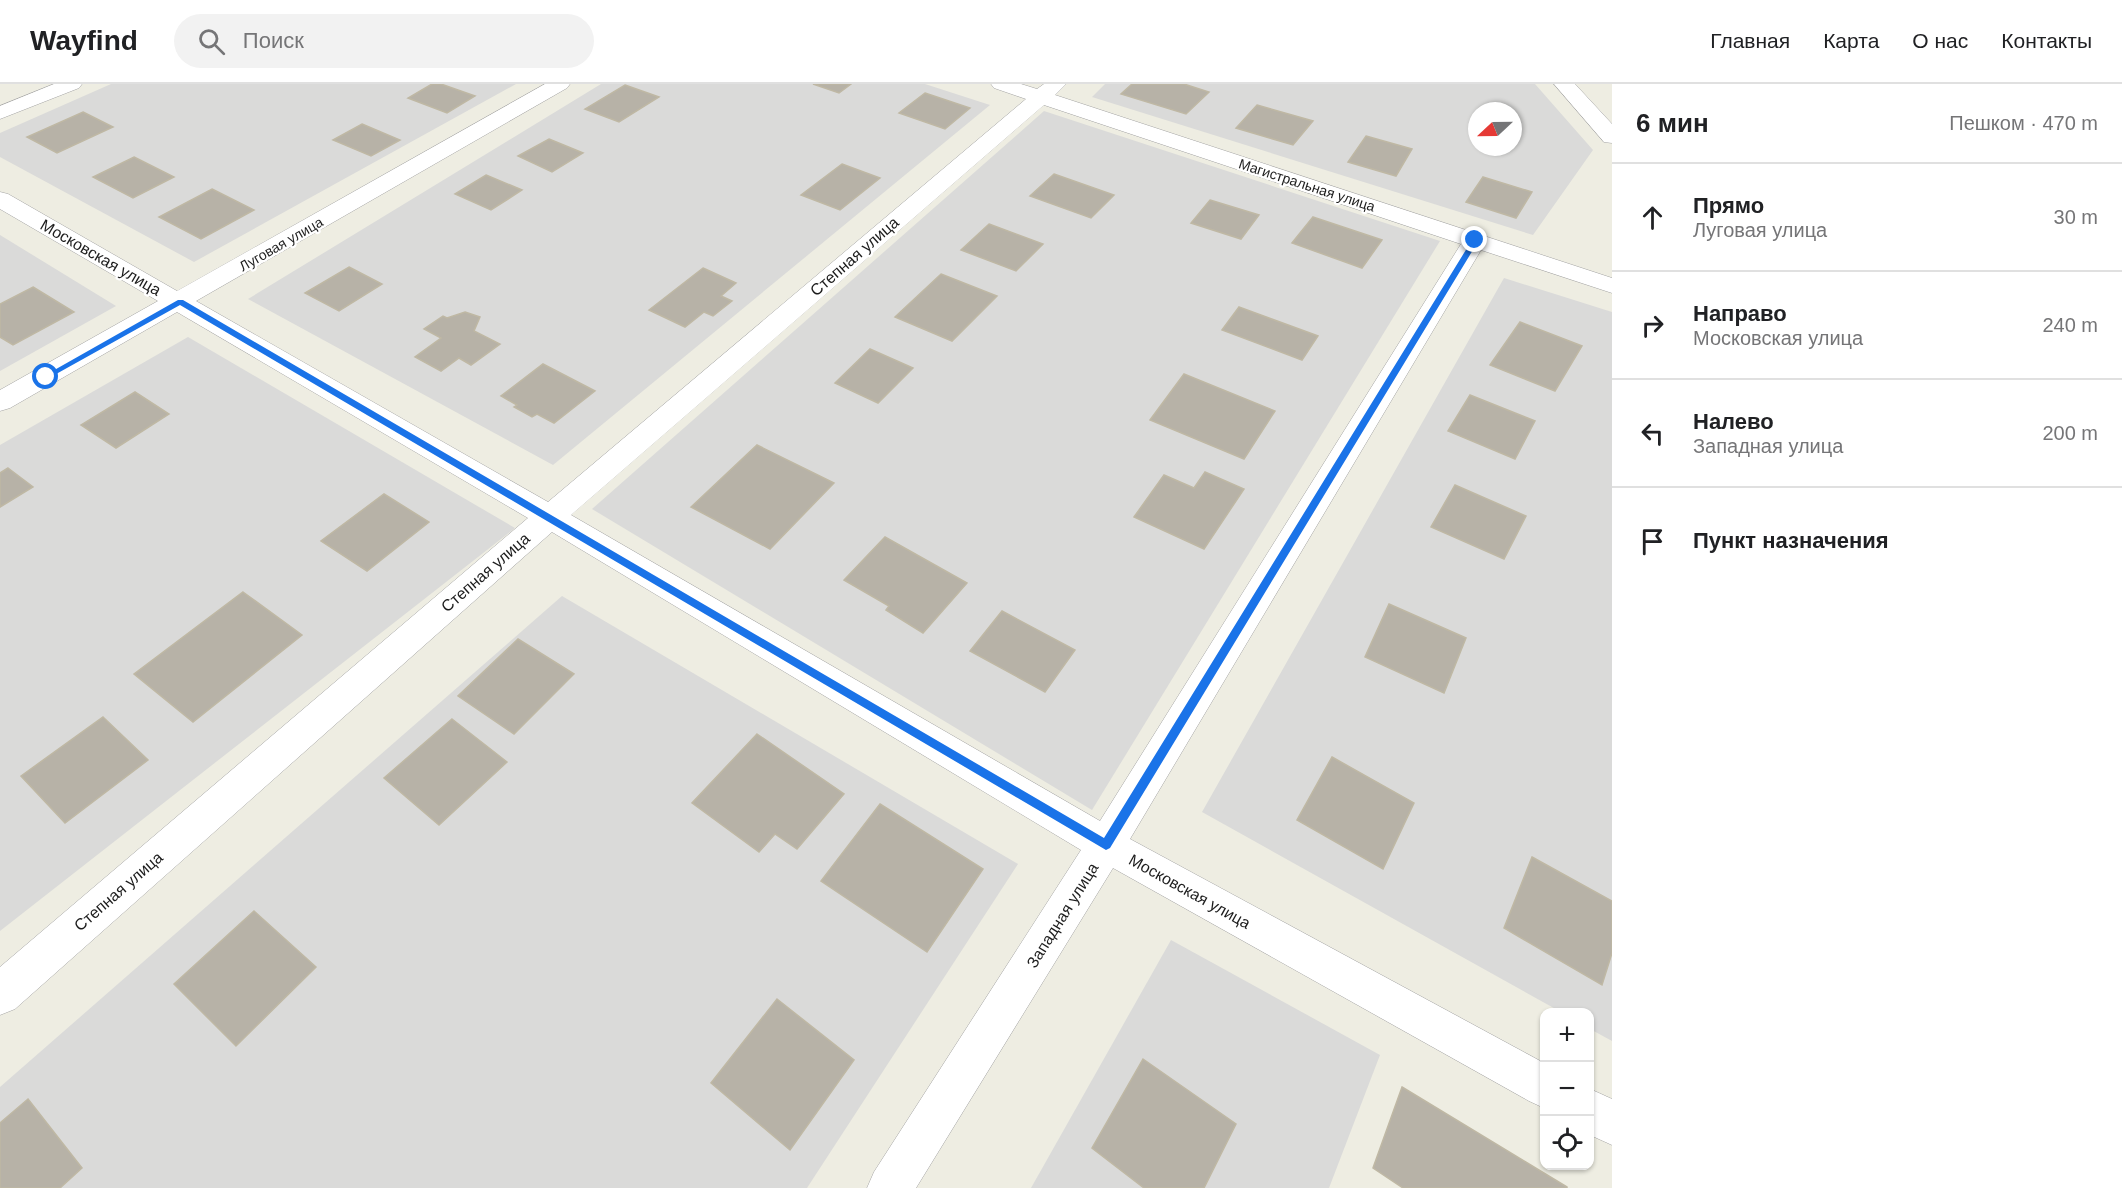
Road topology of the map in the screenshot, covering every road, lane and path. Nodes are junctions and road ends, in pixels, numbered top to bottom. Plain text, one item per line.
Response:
1 (72, 84) edge
2 (560, 84) edge
3 (1001, 84) edge
4 (1564, 84) edge
5 (1048, 90) edge
6 (0, 113) edge
7 (1612, 137) edge
8 (0, 199) edge
9 (1475, 240) junction
10 (1612, 286) edge
11 (180, 302) junction
12 (0, 402) edge
13 (550, 517) junction
14 (1106, 845) junction
15 (0, 994) edge
16 (1540, 1083) edge
17 (1594, 1113) edge
18 (1612, 1123) edge
19 (890, 1188) edge

1 - 6 street
2 - 11 street, Луговая улица
3 - 5 street, Магистральная улица
4 - 7 street
5 - 9 street, Магистральная улица
5 - 13 street, Степная улица
8 - 11 street, Московская улица
9 - 10 street, Магистральная улица
9 - 14 street, Западная улица
11 - 12 street, Луговая улица
11 - 13 street, Московская улица
13 - 14 street, Московская улица
13 - 15 street, Степная улица
14 - 16 street, Московская улица
14 - 19 street, Западная улица
17 - 18 street

